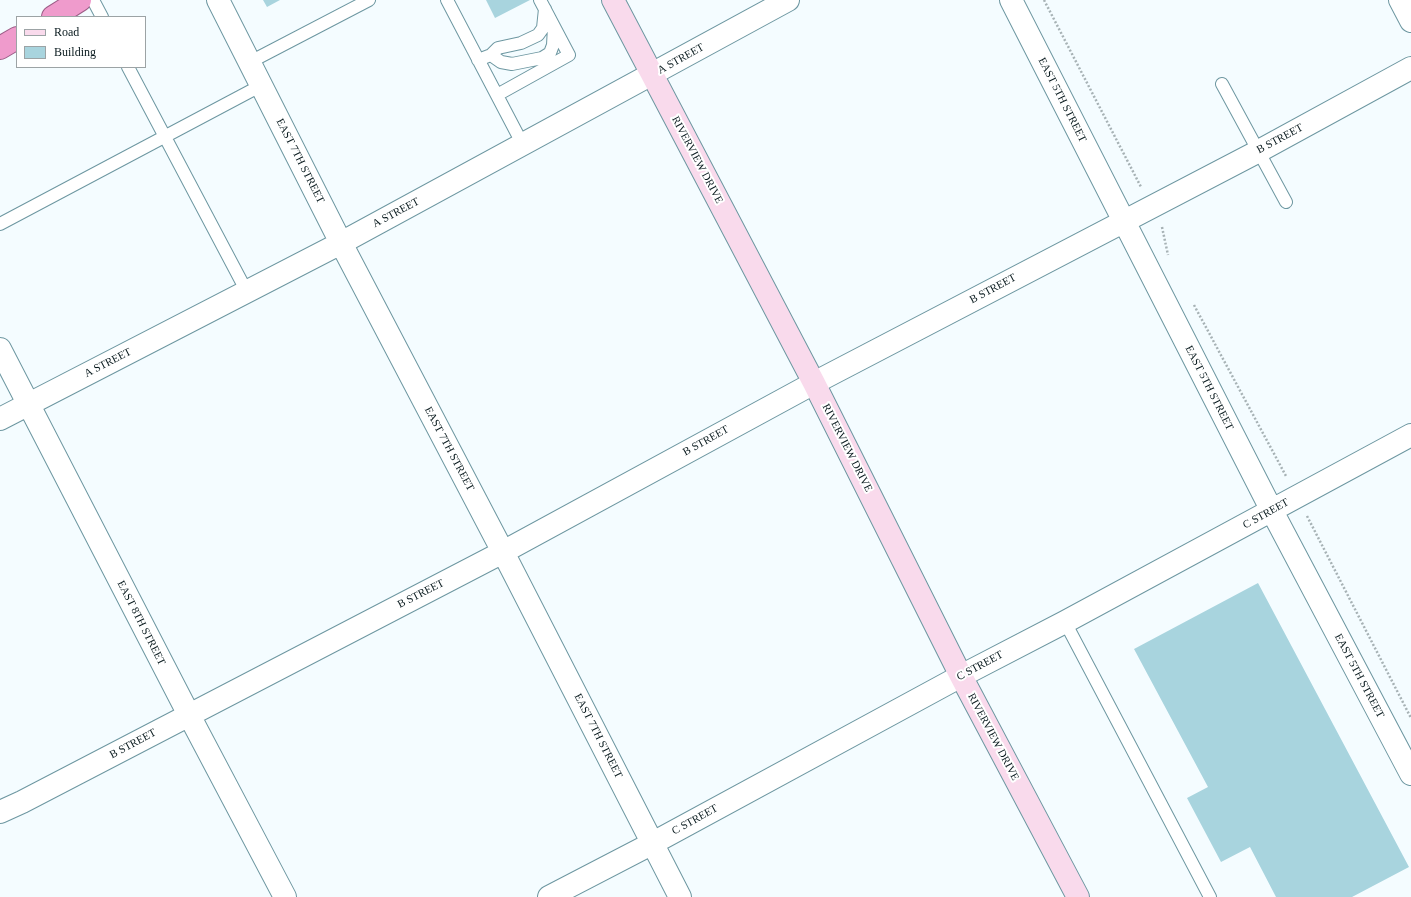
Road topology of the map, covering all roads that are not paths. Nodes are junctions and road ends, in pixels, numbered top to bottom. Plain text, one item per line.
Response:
1 (80, 0) edge
2 (93, 0) edge
3 (218, 0) edge
4 (369, 0) edge
5 (446, 0) edge
6 (613, 0) edge
7 (788, 0) edge
8 (1011, 0) edge
9 (1400, 0) edge
10 (543, 5) edge
11 (55, 16) edge
12 (101, 16) edge
13 (1411, 21) edge
14 (554, 27) junction
15 (16, 39) edge
16 (0, 48) edge
17 (491, 55) junction
18 (478, 60) junction
19 (250, 62) junction
20 (129, 68) edge
21 (1411, 68) edge
22 (653, 74) junction
23 (1222, 84) dead end
24 (262, 85) junction
25 (497, 95) junction
26 (165, 136) junction
27 (523, 145) junction
28 (1259, 150) junction
29 (1286, 202) dead end
30 (1124, 221) junction
31 (0, 224) edge
32 (342, 243) junction
33 (247, 292) junction
34 (0, 349) edge
35 (814, 383) junction
36 (28, 404) junction
37 (0, 419) edge
38 (1411, 435) edge
39 (1272, 511) junction
40 (503, 552) junction
41 (1065, 622) junction
42 (961, 676) junction
43 (189, 715) junction
44 (1411, 774) edge
45 (0, 812) edge
46 (653, 843) junction
47 (285, 897) edge
48 (549, 897) edge
49 (680, 897) edge
50 (1078, 897) edge
51 (1210, 897) edge

1 - 11 highway
2 - 12 lane
3 - 19 street, EAST 7TH STREET
4 - 19 lane
5 - 18 lane
6 - 22 main road, RIVERVIEW DRIVE
7 - 22 street, A STREET
8 - 30 street, EAST 5TH STREET
9 - 13 street
10 - 14 lane
10 - 17 lane
14 - 17 lane
14 - 25 lane
15 - 16 highway
17 - 18 lane
18 - 25 lane
19 - 24 street, EAST 7TH STREET
20 - 26 lane
21 - 28 street, B STREET
22 - 27 street, A STREET
22 - 35 main road, RIVERVIEW DRIVE
23 - 28 lane
24 - 26 lane
24 - 32 street, EAST 7TH STREET
25 - 27 lane
26 - 31 lane
26 - 33 lane
27 - 32 street, A STREET
28 - 29 lane
28 - 30 street, B STREET
30 - 35 street, B STREET
30 - 39 street, EAST 5TH STREET
32 - 33 street, A STREET
32 - 40 street, EAST 7TH STREET
33 - 36 street, A STREET
34 - 36 street, EAST 8TH STREET
35 - 40 street, B STREET
35 - 42 main road, RIVERVIEW DRIVE
36 - 37 street, A STREET
36 - 43 street, EAST 8TH STREET
38 - 39 street, C STREET
39 - 41 street, C STREET
39 - 44 street, EAST 5TH STREET
40 - 43 street, B STREET
40 - 46 street, EAST 7TH STREET
41 - 42 street, C STREET
41 - 51 lane
42 - 46 street, C STREET
42 - 50 main road, RIVERVIEW DRIVE
43 - 45 street, B STREET
43 - 47 street, EAST 8TH STREET
46 - 48 street, C STREET
46 - 49 street, EAST 7TH STREET

